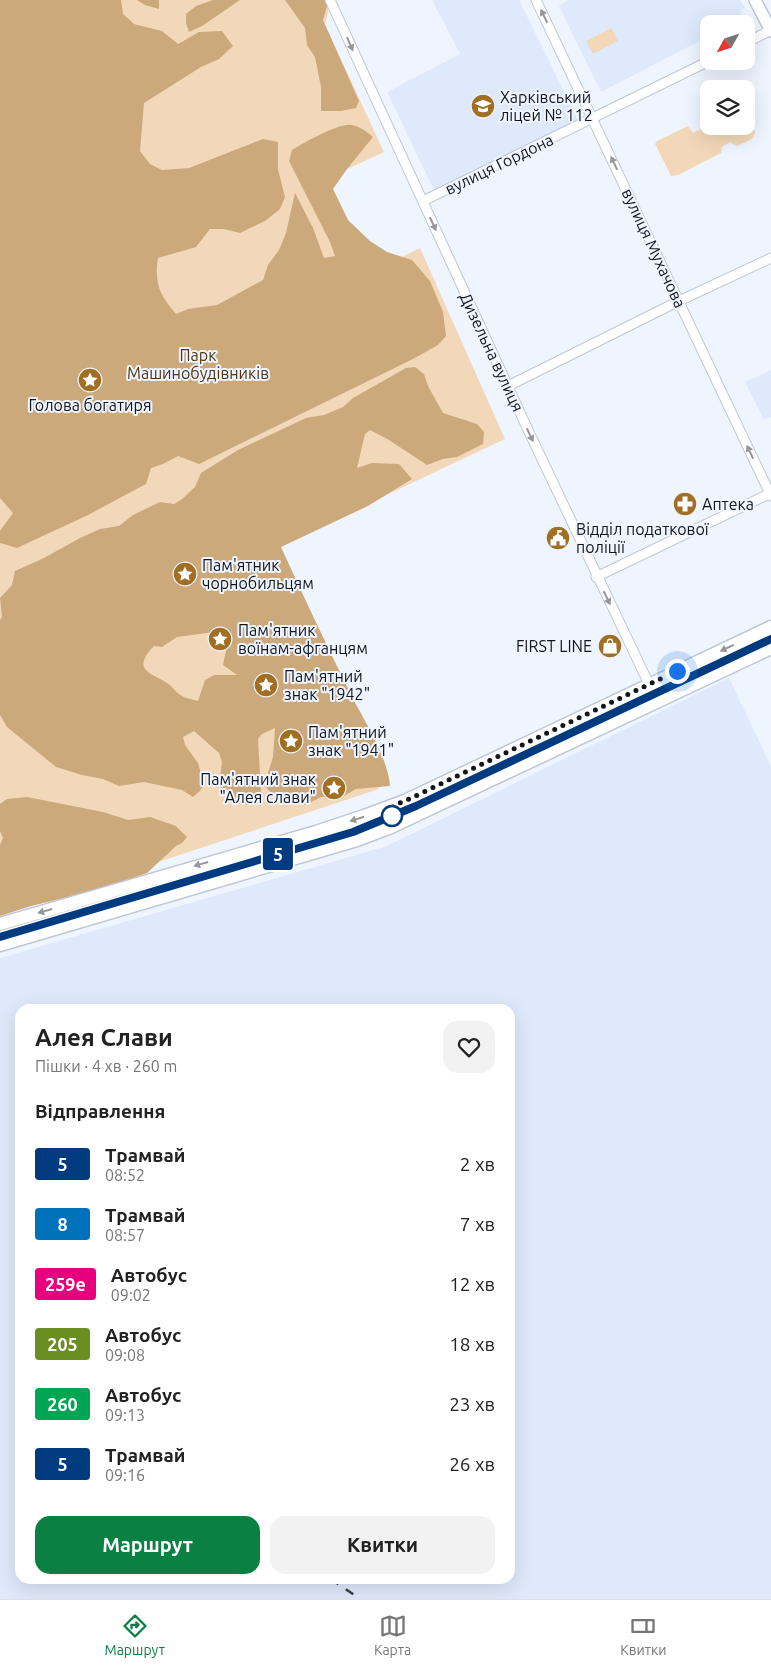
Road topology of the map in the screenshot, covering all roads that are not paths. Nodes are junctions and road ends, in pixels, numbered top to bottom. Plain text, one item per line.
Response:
1 (330, 0) edge
2 (536, 0) edge
3 (755, 0) edge
4 (771, 31) edge
5 (755, 38) edge
6 (700, 65) edge
7 (593, 118) junction
8 (423, 202) junction
9 (771, 258) edge
10 (679, 301) junction
11 (508, 386) junction
12 (771, 494) edge
13 (596, 577) junction
14 (771, 627) edge
15 (771, 648) edge
16 (648, 684) junction
17 (658, 703) junction
18 (0, 924) edge
19 (0, 945) edge

1 -> 8 street, Дизельна вулиця
7 -> 2 street, вулиця Мухачова
3 - 4 street
4 - 5 street
6 - 7 street, вулиця Гордона
7 - 8 street, вулиця Гордона
10 -> 7 street, вулиця Мухачова
8 -> 11 street, Дизельна вулиця
9 - 10 street
10 - 11 street
12 -> 10 street, вулиця Мухачова
11 -> 13 street, Дизельна вулиця
12 - 13 street
13 -> 16 street, Дизельна вулиця
14 -> 16 main road
15 - 17 main road
16 - 17 street, Дизельна вулиця
16 -> 18 main road
17 - 19 main road

